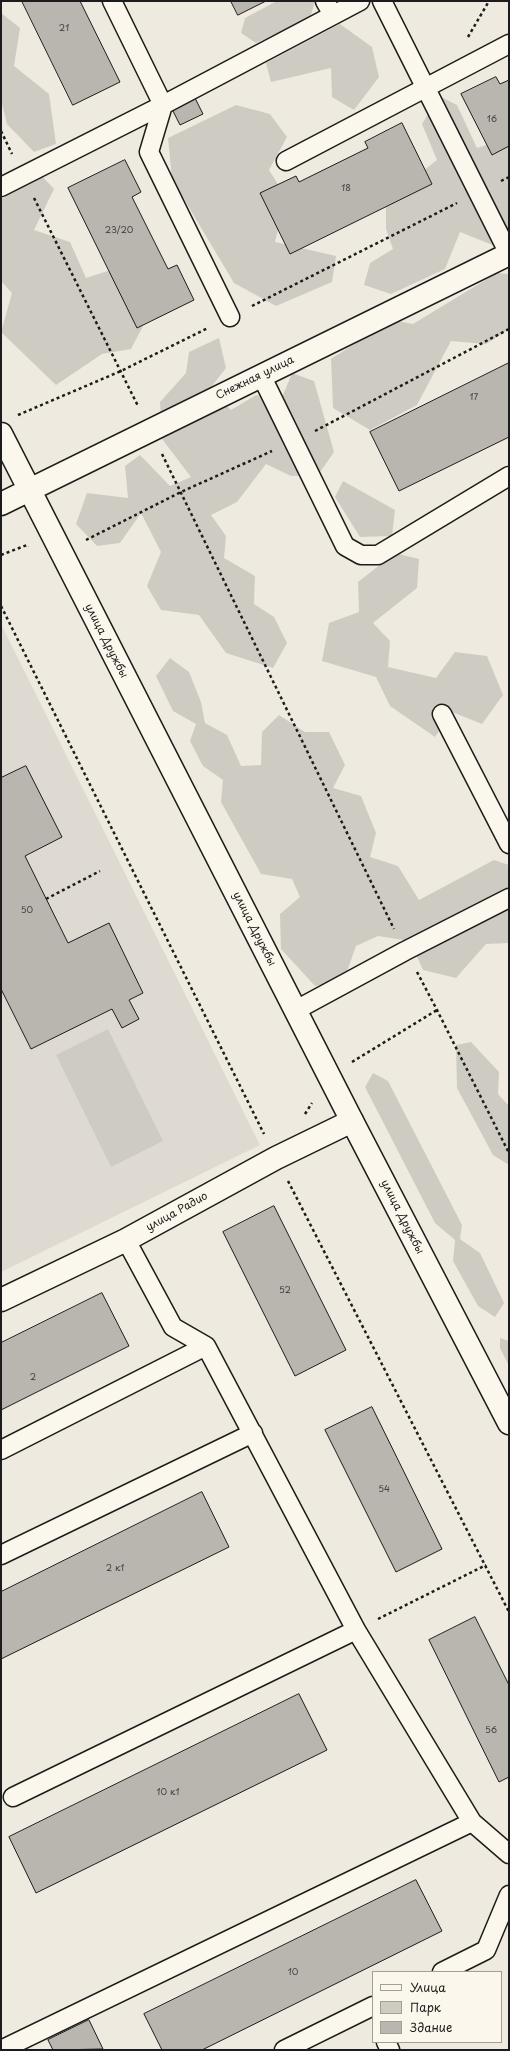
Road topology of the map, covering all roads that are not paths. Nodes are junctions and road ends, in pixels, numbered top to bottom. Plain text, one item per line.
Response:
1 (112, 1) edge
2 (360, 1) edge
3 (382, 1) edge
4 (329, 8) edge
5 (509, 44) edge
6 (425, 87) junction
7 (162, 105) junction
8 (286, 161) dead end
9 (1, 187) edge
10 (509, 254) edge
11 (230, 317) road end
12 (261, 375) junction
13 (7, 425) edge
14 (509, 476) edge
15 (29, 490) junction
16 (1, 504) edge
17 (442, 714) dead end
18 (509, 844) edge
19 (509, 898) edge
20 (296, 1010) junction
21 (352, 1121) junction
22 (126, 1240) junction
23 (1, 1300) edge
24 (206, 1346) junction
25 (509, 1423) edge
26 (253, 1433) junction
27 (1, 1450) edge
28 (1, 1555) edge
29 (356, 1630) junction
30 (13, 1797) dead end
31 (472, 1822) junction
32 (509, 1854) edge
33 (509, 1895) edge
34 (444, 1971) edge
35 (371, 2011) edge
36 (2, 2050) edge
37 (284, 2050) edge

1 - 7 lane
2 - 4 lane
3 - 6 lane
4 - 7 lane
5 - 6 lane
6 - 8 lane
6 - 10 lane
7 - 9 lane
7 - 11 lane
10 - 12 street, Снежная улица
12 - 14 lane
12 - 15 street, Снежная улица
13 - 15 street, улица Дружбы
15 - 16 street, Снежная улица
15 - 20 street, улица Дружбы
17 - 18 lane
19 - 20 lane
20 - 21 street, улица Дружбы
21 - 22 street, улица Радио
21 - 25 street, улица Дружбы
22 - 23 street, улица Радио
22 - 24 lane
24 - 26 lane
24 - 27 lane
26 - 28 lane
26 - 29 lane
29 - 30 lane
29 - 31 lane
31 - 32 lane
31 - 36 lane
33 - 34 lane
35 - 37 lane

